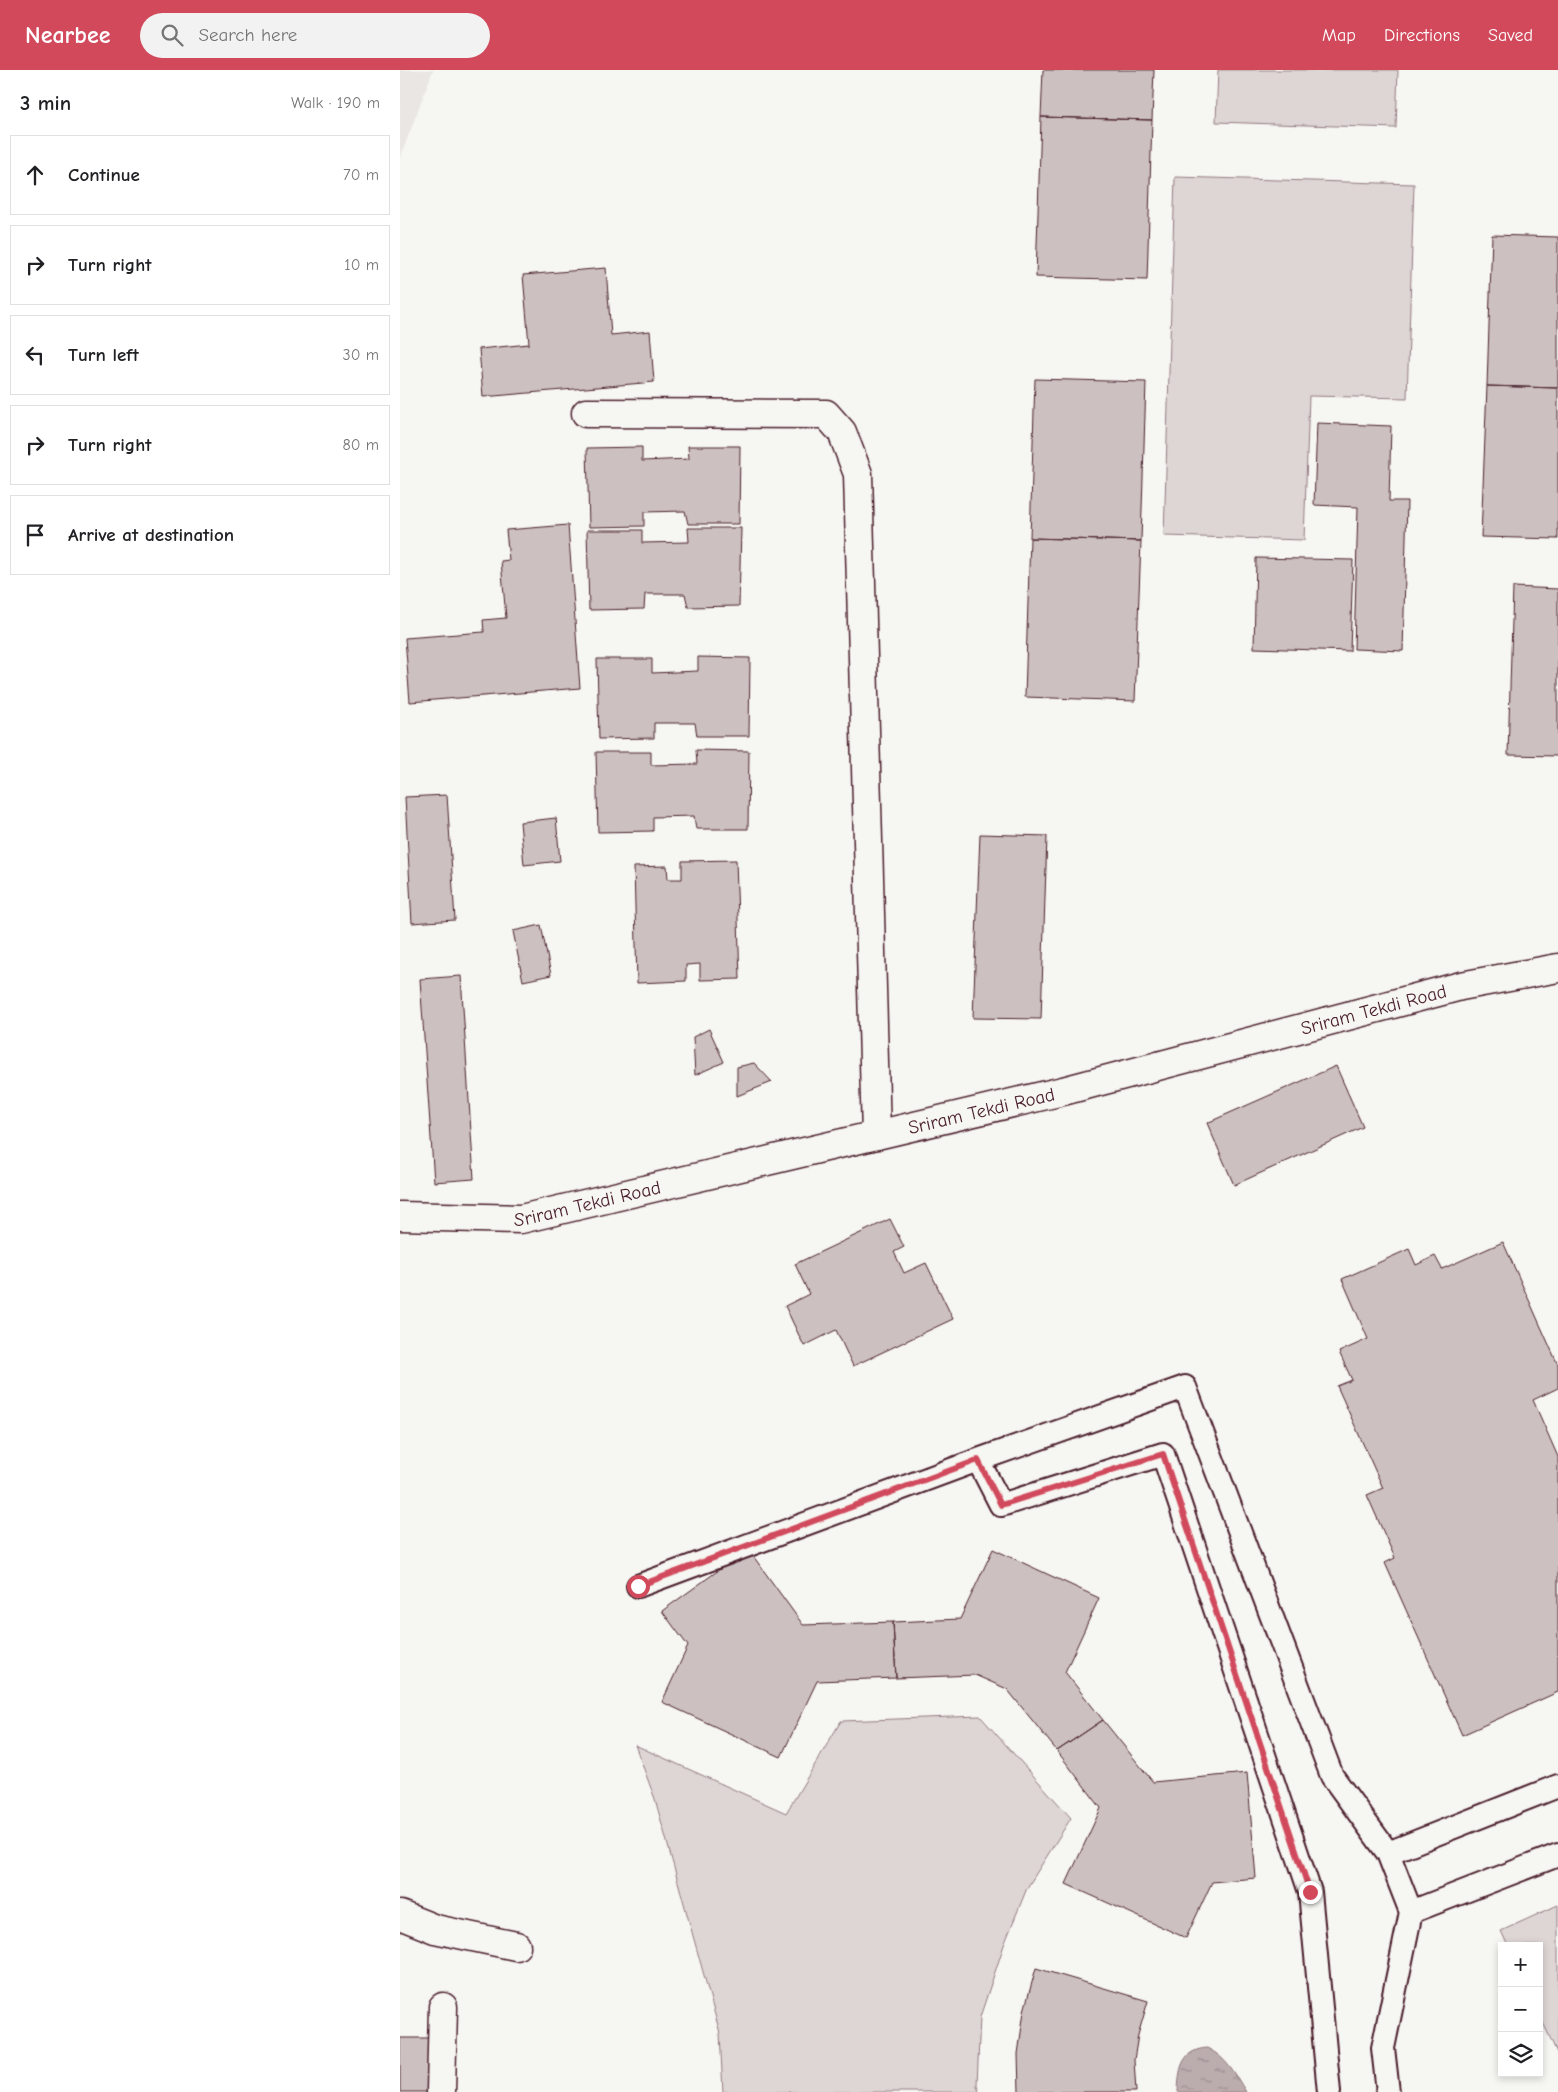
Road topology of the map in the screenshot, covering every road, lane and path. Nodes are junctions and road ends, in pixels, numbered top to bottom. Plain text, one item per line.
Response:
1 (586, 413) dead end
2 (1558, 968) edge
3 (876, 1135) junction
4 (400, 1216) edge
5 (978, 1460) junction
6 (638, 1586) dead end
7 (1558, 1786) edge
8 (1388, 1853) junction
9 (1558, 1855) edge
10 (1411, 1912) junction
11 (400, 1915) edge
12 (516, 1946) dead end
13 (443, 2007) dead end
14 (441, 2092) edge
15 (1329, 2092) edge
16 (1388, 2092) edge

1 - 3 street
2 - 3 street, Sriram Tekdi Road
3 - 4 street, Sriram Tekdi Road
5 - 6 lane
5 - 8 lane
5 - 15 lane
7 - 8 lane
8 - 10 lane
9 - 10 lane
10 - 16 lane
11 - 12 street
13 - 14 street

